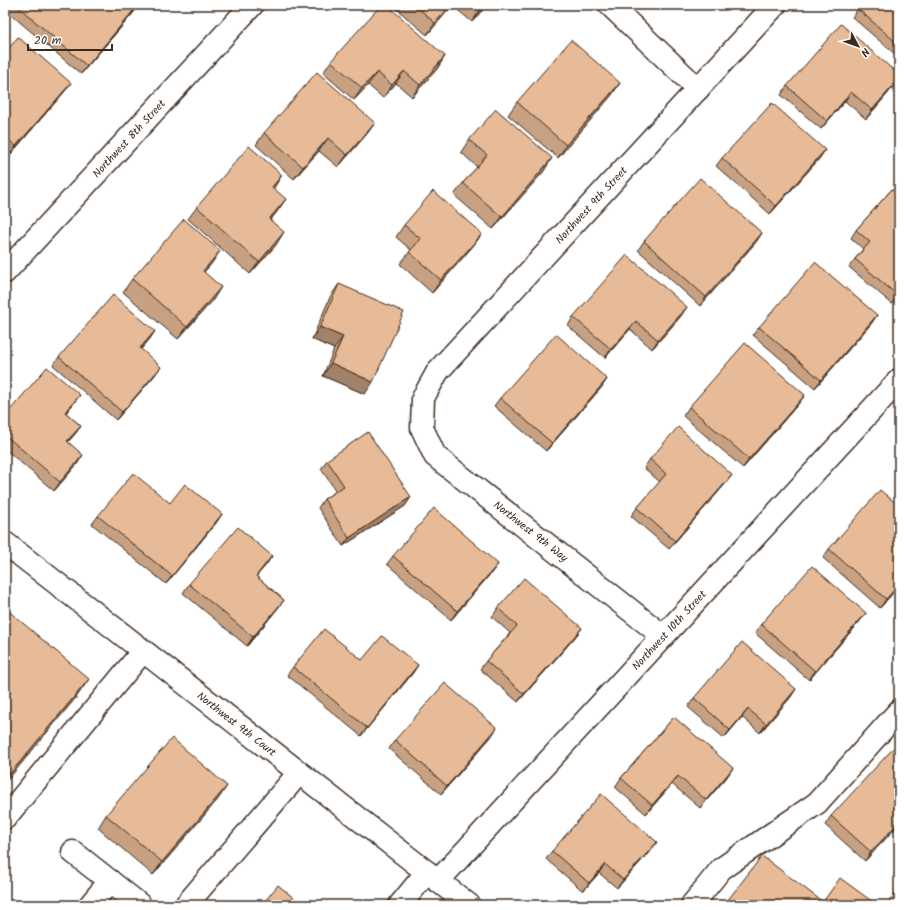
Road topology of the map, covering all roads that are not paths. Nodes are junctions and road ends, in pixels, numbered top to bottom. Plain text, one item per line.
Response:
1 (252, 5) edge
2 (610, 5) edge
3 (775, 5) edge
4 (698, 89) junction
5 (5, 272) edge
6 (899, 380) edge
7 (423, 412) joint
8 (9, 553) edge
9 (663, 636) junction
10 (143, 652) junction
11 (899, 710) edge
12 (299, 773) junction
13 (5, 818) edge
14 (73, 852) dead end
15 (433, 876) junction
16 (110, 881) junction
17 (90, 905) edge
18 (140, 905) edge
19 (186, 905) edge
20 (400, 905) edge
21 (469, 905) edge
22 (692, 905) edge

1 - 5 street, Northwest 8th Street
2 - 4 street
3 - 4 street, Northwest 9th Street
4 - 7 street, Northwest 9th Street
6 - 9 street, Northwest 10th Street
7 - 9 street, Northwest 9th Way
8 - 10 street, Northwest 9th Court
9 - 15 street, Northwest 10th Street
10 - 12 street, Northwest 9th Court
10 - 13 street
11 - 22 street
12 - 15 street, Northwest 9th Court
12 - 19 street
14 - 16 street
15 - 20 street, Northwest 10th Street
15 - 21 street, Northwest 9th Court
16 - 17 street
16 - 18 street

